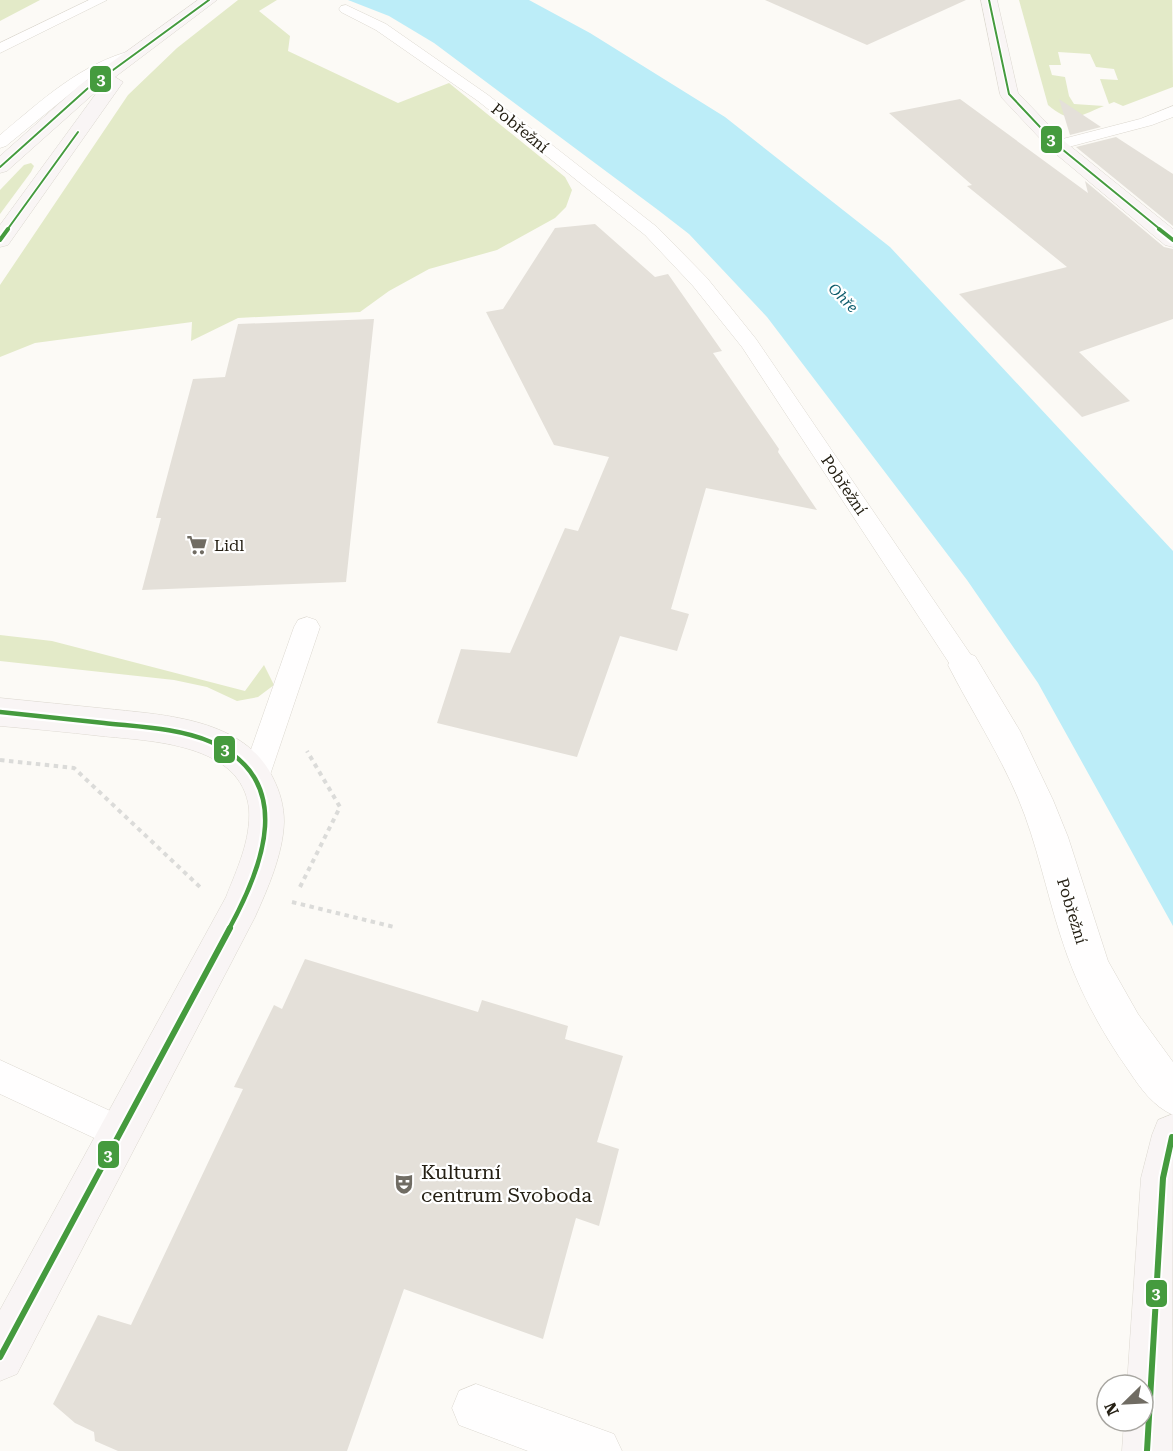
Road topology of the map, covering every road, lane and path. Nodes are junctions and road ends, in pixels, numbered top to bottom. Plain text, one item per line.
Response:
1 (100, 0) edge
2 (209, 0) edge
3 (989, 0) edge
4 (346, 9) dead end
5 (0, 48) edge
6 (134, 54) junction
7 (1173, 111) edge
8 (0, 142) edge
9 (1057, 145) junction
10 (0, 167) edge
11 (0, 240) edge
12 (1173, 240) edge
13 (307, 627) dead end
14 (964, 665) joint
15 (280, 705) junction
16 (0, 712) edge
17 (0, 760) edge
18 (255, 778) junction
19 (394, 927) dead end
20 (226, 932) junction
21 (0, 1077) edge
22 (1173, 1094) edge
23 (120, 1133) junction
24 (1173, 1135) edge
25 (0, 1357) edge
26 (476, 1408) dead end
27 (597, 1451) edge
28 (1147, 1451) edge

1 - 5 lane
2 - 6 street
3 - 9 street
4 - 14 lane, Pobřežní
6 - 8 lane
6 - 10 street
6 - 11 street
7 - 9 lane
9 - 12 street
13 - 15 lane
14 - 22 street, Pobřežní
15 - 18 lane
15 - 19 path
16 - 18 street
17 - 20 path
18 - 20 street
20 - 23 street
21 - 23 lane
23 - 25 street
24 - 28 street
26 - 27 street

